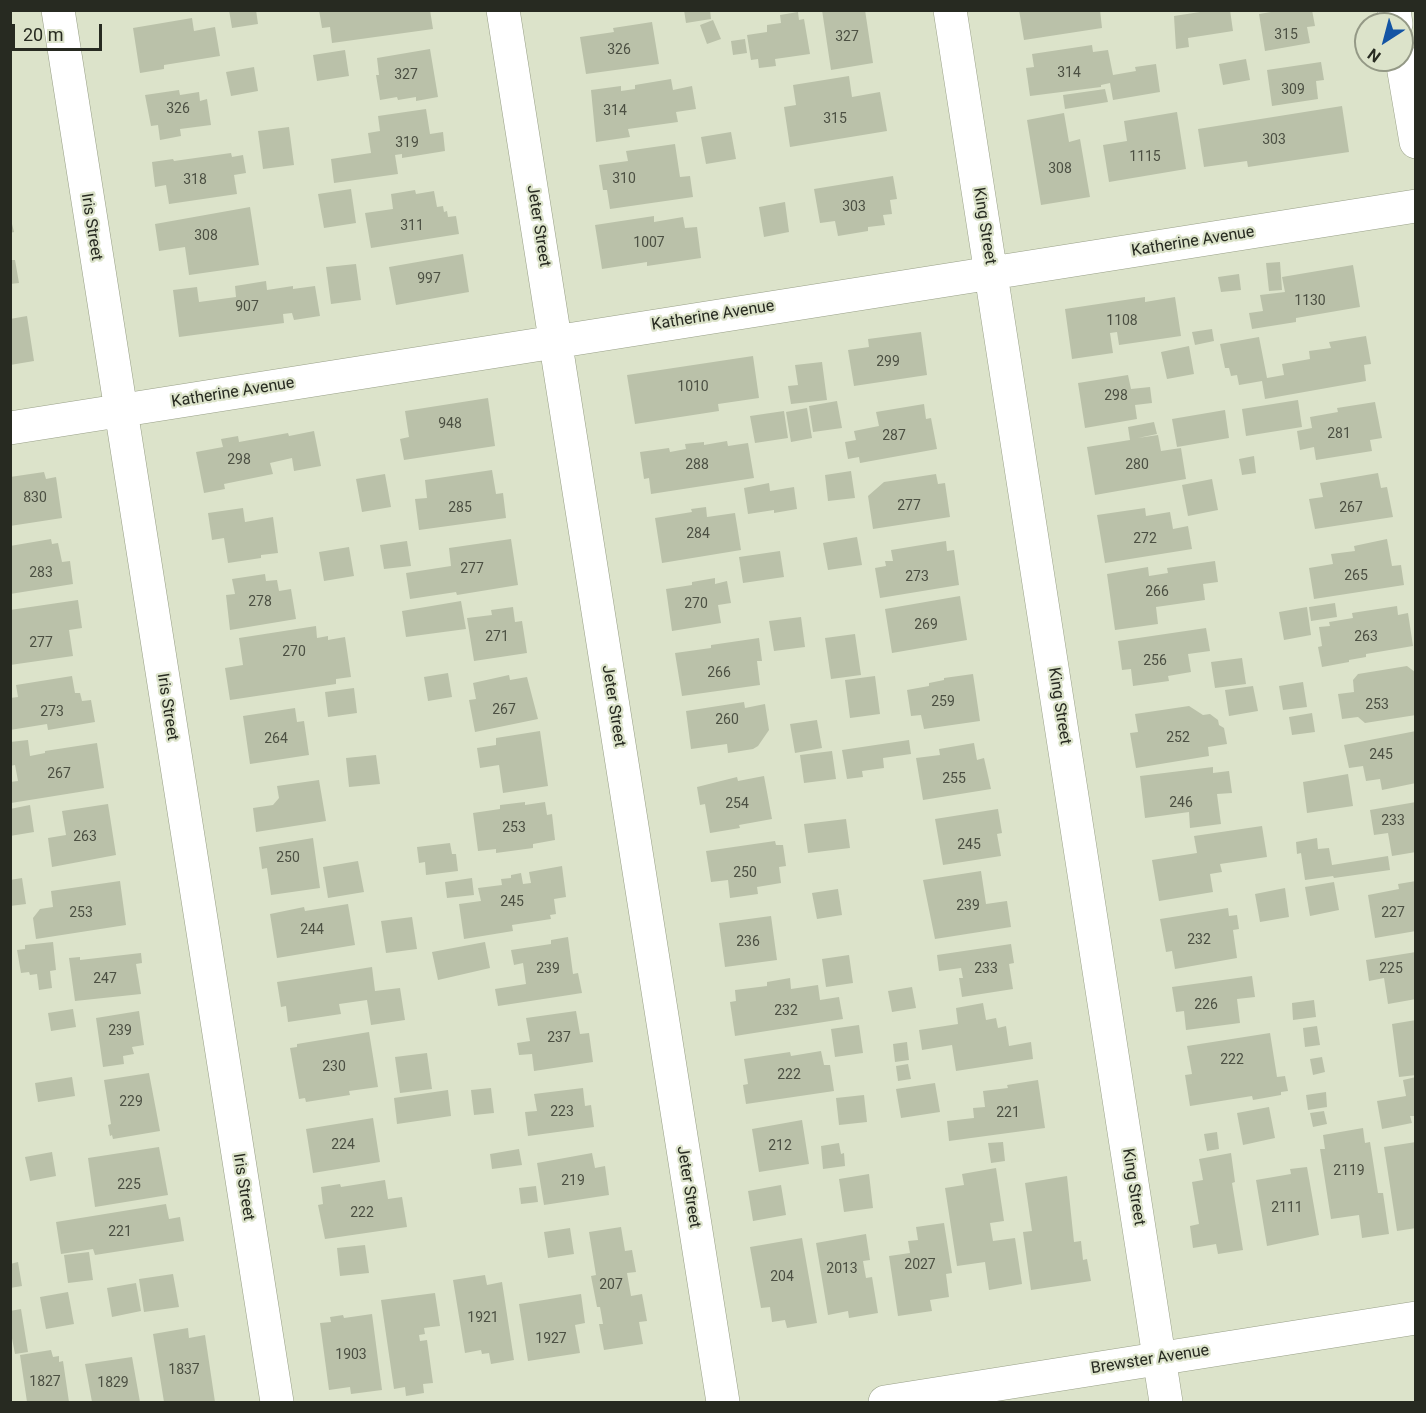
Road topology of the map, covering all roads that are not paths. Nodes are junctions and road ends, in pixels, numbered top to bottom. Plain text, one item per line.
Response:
1 (58, 10) edge
2 (503, 10) edge
3 (950, 10) edge
4 (1404, 72) edge
5 (1416, 142) edge
6 (1416, 207) edge
7 (992, 273) junction
8 (556, 340) junction
9 (120, 409) junction
10 (10, 428) edge
11 (1416, 1318) edge
12 (1160, 1358) junction
13 (277, 1402) edge
14 (723, 1402) edge
15 (885, 1402) edge
16 (1166, 1402) edge

1 - 9 street, Iris Street
2 - 8 street, Jeter Street
3 - 7 street, King Street
4 - 5 street
6 - 7 street, Katherine Avenue
7 - 8 street, Katherine Avenue
7 - 12 street, King Street
8 - 9 street, Katherine Avenue
8 - 14 street, Jeter Street
9 - 10 street, Katherine Avenue
9 - 13 street, Iris Street
11 - 12 street, Brewster Avenue
12 - 15 street, Brewster Avenue
12 - 16 street, King Street

